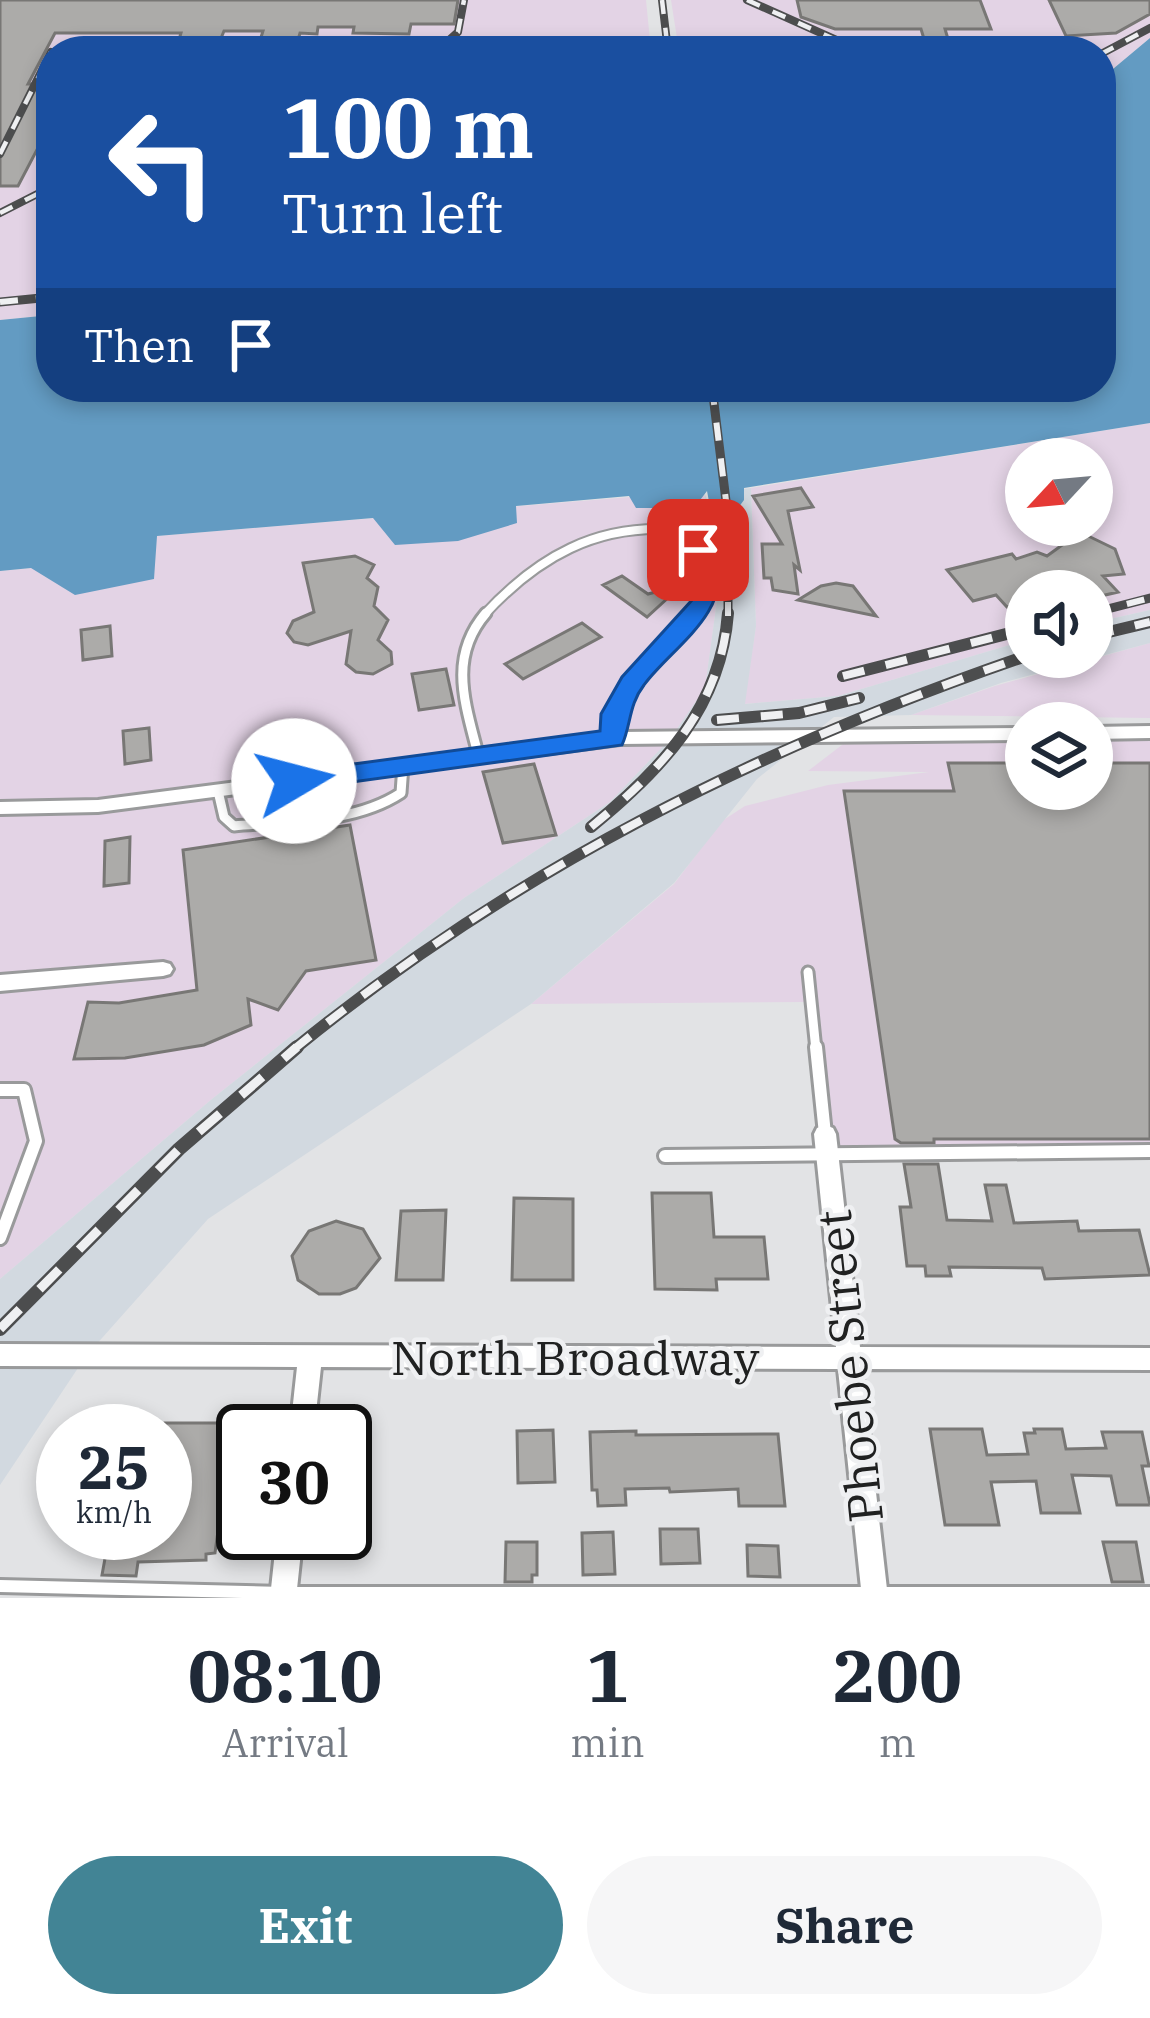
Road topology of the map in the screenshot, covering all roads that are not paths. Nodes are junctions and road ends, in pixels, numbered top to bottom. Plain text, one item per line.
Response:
1 (1150, 732) edge
2 (1113, 733) edge
3 (1005, 734) edge
4 (612, 739) junction
5 (478, 754) junction
6 (404, 765) junction
7 (218, 791) junction
8 (0, 808) edge
9 (163, 969) dead end
10 (808, 972) dead end
11 (0, 983) edge
12 (0, 1090) edge
13 (826, 1144) junction
14 (1150, 1151) edge
15 (665, 1156) dead end
16 (0, 1238) edge
17 (0, 1355) edge
18 (310, 1357) junction
19 (848, 1359) junction
20 (1150, 1359) edge
21 (305, 1404) edge
22 (287, 1560) edge
23 (0, 1586) edge
24 (1150, 1593) edge
25 (874, 1595) edge
26 (283, 1596) edge

1 - 2 street
3 - 4 street
4 - 5 street
4 - 5 lane
5 - 6 street
6 - 7 street
6 - 7 lane
7 - 8 street
9 - 11 street
10 - 13 lane
12 - 16 lane
13 - 14 lane
13 - 15 lane
13 - 19 street, Phoebe Street
17 - 18 street, North Broadway
18 - 19 street, North Broadway
18 - 21 street
19 - 20 street, North Broadway
19 - 25 street, Phoebe Street
22 - 26 street
23 - 26 lane
24 - 25 lane
25 - 26 lane

